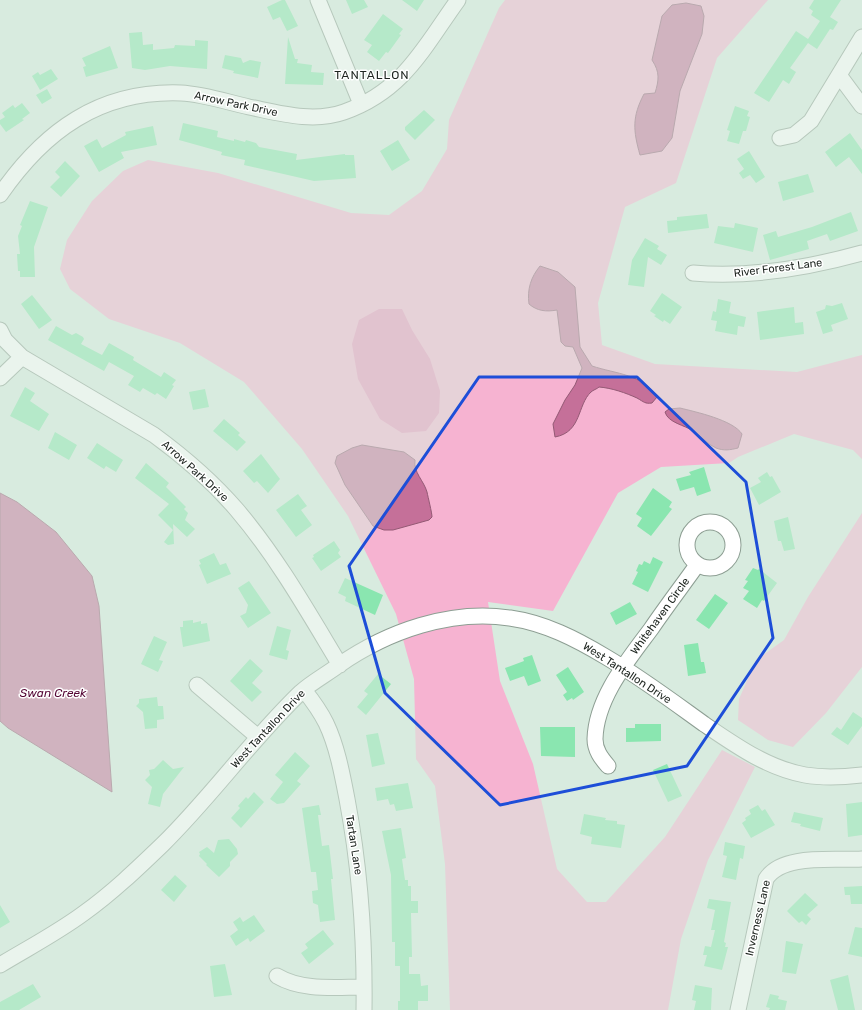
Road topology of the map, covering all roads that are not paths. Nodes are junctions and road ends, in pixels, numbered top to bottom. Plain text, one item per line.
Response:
1 (318, 0) edge
2 (458, 0) edge
3 (862, 37) edge
4 (839, 75) junction
5 (361, 104) junction
6 (862, 106) edge
7 (780, 138) dead end
8 (0, 194) edge
9 (862, 253) edge
10 (693, 272) dead end
11 (2, 338) edge
12 (22, 357) junction
13 (0, 378) edge
14 (697, 565) dead end
15 (340, 665) junction
16 (623, 667) junction
17 (197, 685) dead end
18 (304, 690) junction
19 (258, 737) junction
20 (608, 766) dead end
21 (862, 775) edge
22 (862, 859) edge
23 (0, 965) edge
24 (277, 976) dead end
25 (364, 987) junction
26 (364, 1010) edge
27 (738, 1010) edge

1 - 5 street
2 - 5 street, Arrow Park Drive
3 - 4 street
4 - 6 street
4 - 7 street
5 - 8 street, Arrow Park Drive
9 - 10 street, River Forest Lane
11 - 12 street, Arrow Park Drive
12 - 13 street
12 - 15 street, Arrow Park Drive
14 - 16 street, Whitehaven Circle
15 - 16 street, West Tantallon Drive
15 - 18 street, West Tantallon Drive
16 - 20 street, Whitehaven Circle
16 - 21 street, West Tantallon Drive
17 - 19 street
18 - 19 street, West Tantallon Drive
18 - 25 street, Tartan Lane
19 - 23 street, West Tantallon Drive
22 - 27 street, Inverness Lane
24 - 25 street
25 - 26 street, Tartan Lane

